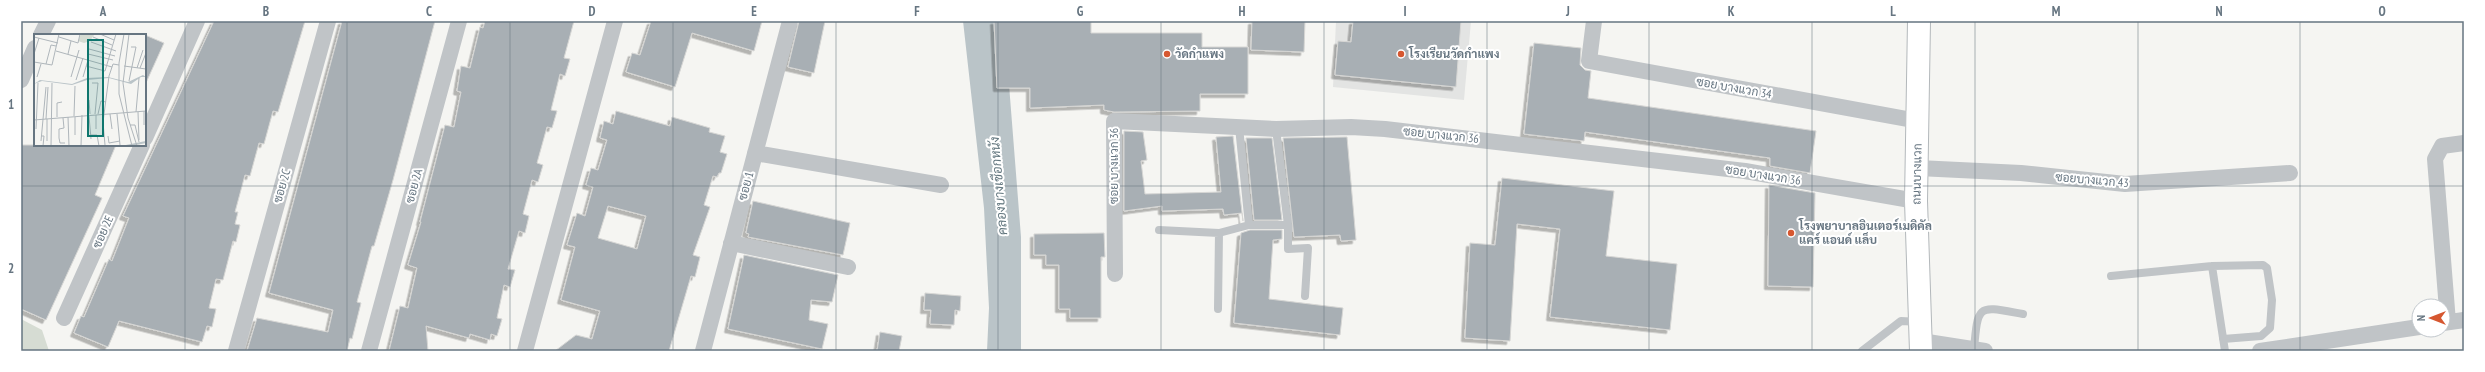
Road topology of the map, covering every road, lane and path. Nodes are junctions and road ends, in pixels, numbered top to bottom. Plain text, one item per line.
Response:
1 (48, 21) edge
2 (197, 21) edge
3 (328, 21) edge
4 (459, 21) edge
5 (615, 21) edge
6 (790, 21) edge
7 (1594, 21) edge
8 (1919, 21) edge
9 (42, 34) edge
10 (34, 50) edge
11 (21, 80) edge
12 (1918, 122) junction
13 (1239, 127) junction
14 (1276, 129) junction
15 (146, 136) edge
16 (2464, 143) edge
17 (142, 146) edge
18 (755, 153) junction
19 (1918, 168) junction
20 (2290, 173) dead end
21 (941, 185) dead end
22 (1916, 201) junction
23 (1249, 225) junction
24 (1288, 225) junction
25 (1159, 230) dead end
26 (1219, 233) junction
27 (731, 243) junction
28 (2212, 266) junction
29 (848, 267) dead end
30 (1115, 274) dead end
31 (2110, 276) dead end
32 (1305, 296) dead end
33 (1218, 309) dead end
34 (2023, 314) dead end
35 (64, 318) dead end
36 (2452, 322) edge
37 (2411, 328) edge
38 (1921, 338) edge
39 (2223, 339) junction
40 (1979, 350) edge
41 (236, 351) edge
42 (369, 351) edge
43 (525, 351) edge
44 (703, 351) edge
45 (1862, 351) edge
46 (2225, 351) edge
47 (2260, 351) edge

1 - 9 street
2 - 15 street
3 - 41 street, ซอย 2C
4 - 42 street, ซอย 2A
5 - 43 street
6 - 18 street, ซอย 1
7 - 12 street, ซอย บางแวก 34
8 - 12 main road, ถนนบางแวก
10 - 11 street
12 - 19 main road, ถนนบางแวก
13 - 14 street, ซอย บางแวก 36
13 - 23 lane
13 - 30 street, ซอย บางแวก 36
14 - 22 street, ซอย บางแวก 36
14 - 24 lane
16 - 36 street
17 - 35 street, ซอย 2E
18 - 21 street
18 - 27 street, ซอย 1
19 - 20 street, ซอยบางแวก 43
19 - 22 main road, ถนนบางแวก
22 - 38 main road, ถนนบางแวก
23 - 24 lane
23 - 26 lane
24 - 32 lane
25 - 26 lane
26 - 33 lane
27 - 29 street
27 - 44 street, ซอย 1
28 - 31 lane
28 - 39 lane
28 - 39 lane
34 - 40 lane
37 - 47 street
38 - 40 street
38 - 45 lane
39 - 46 lane

